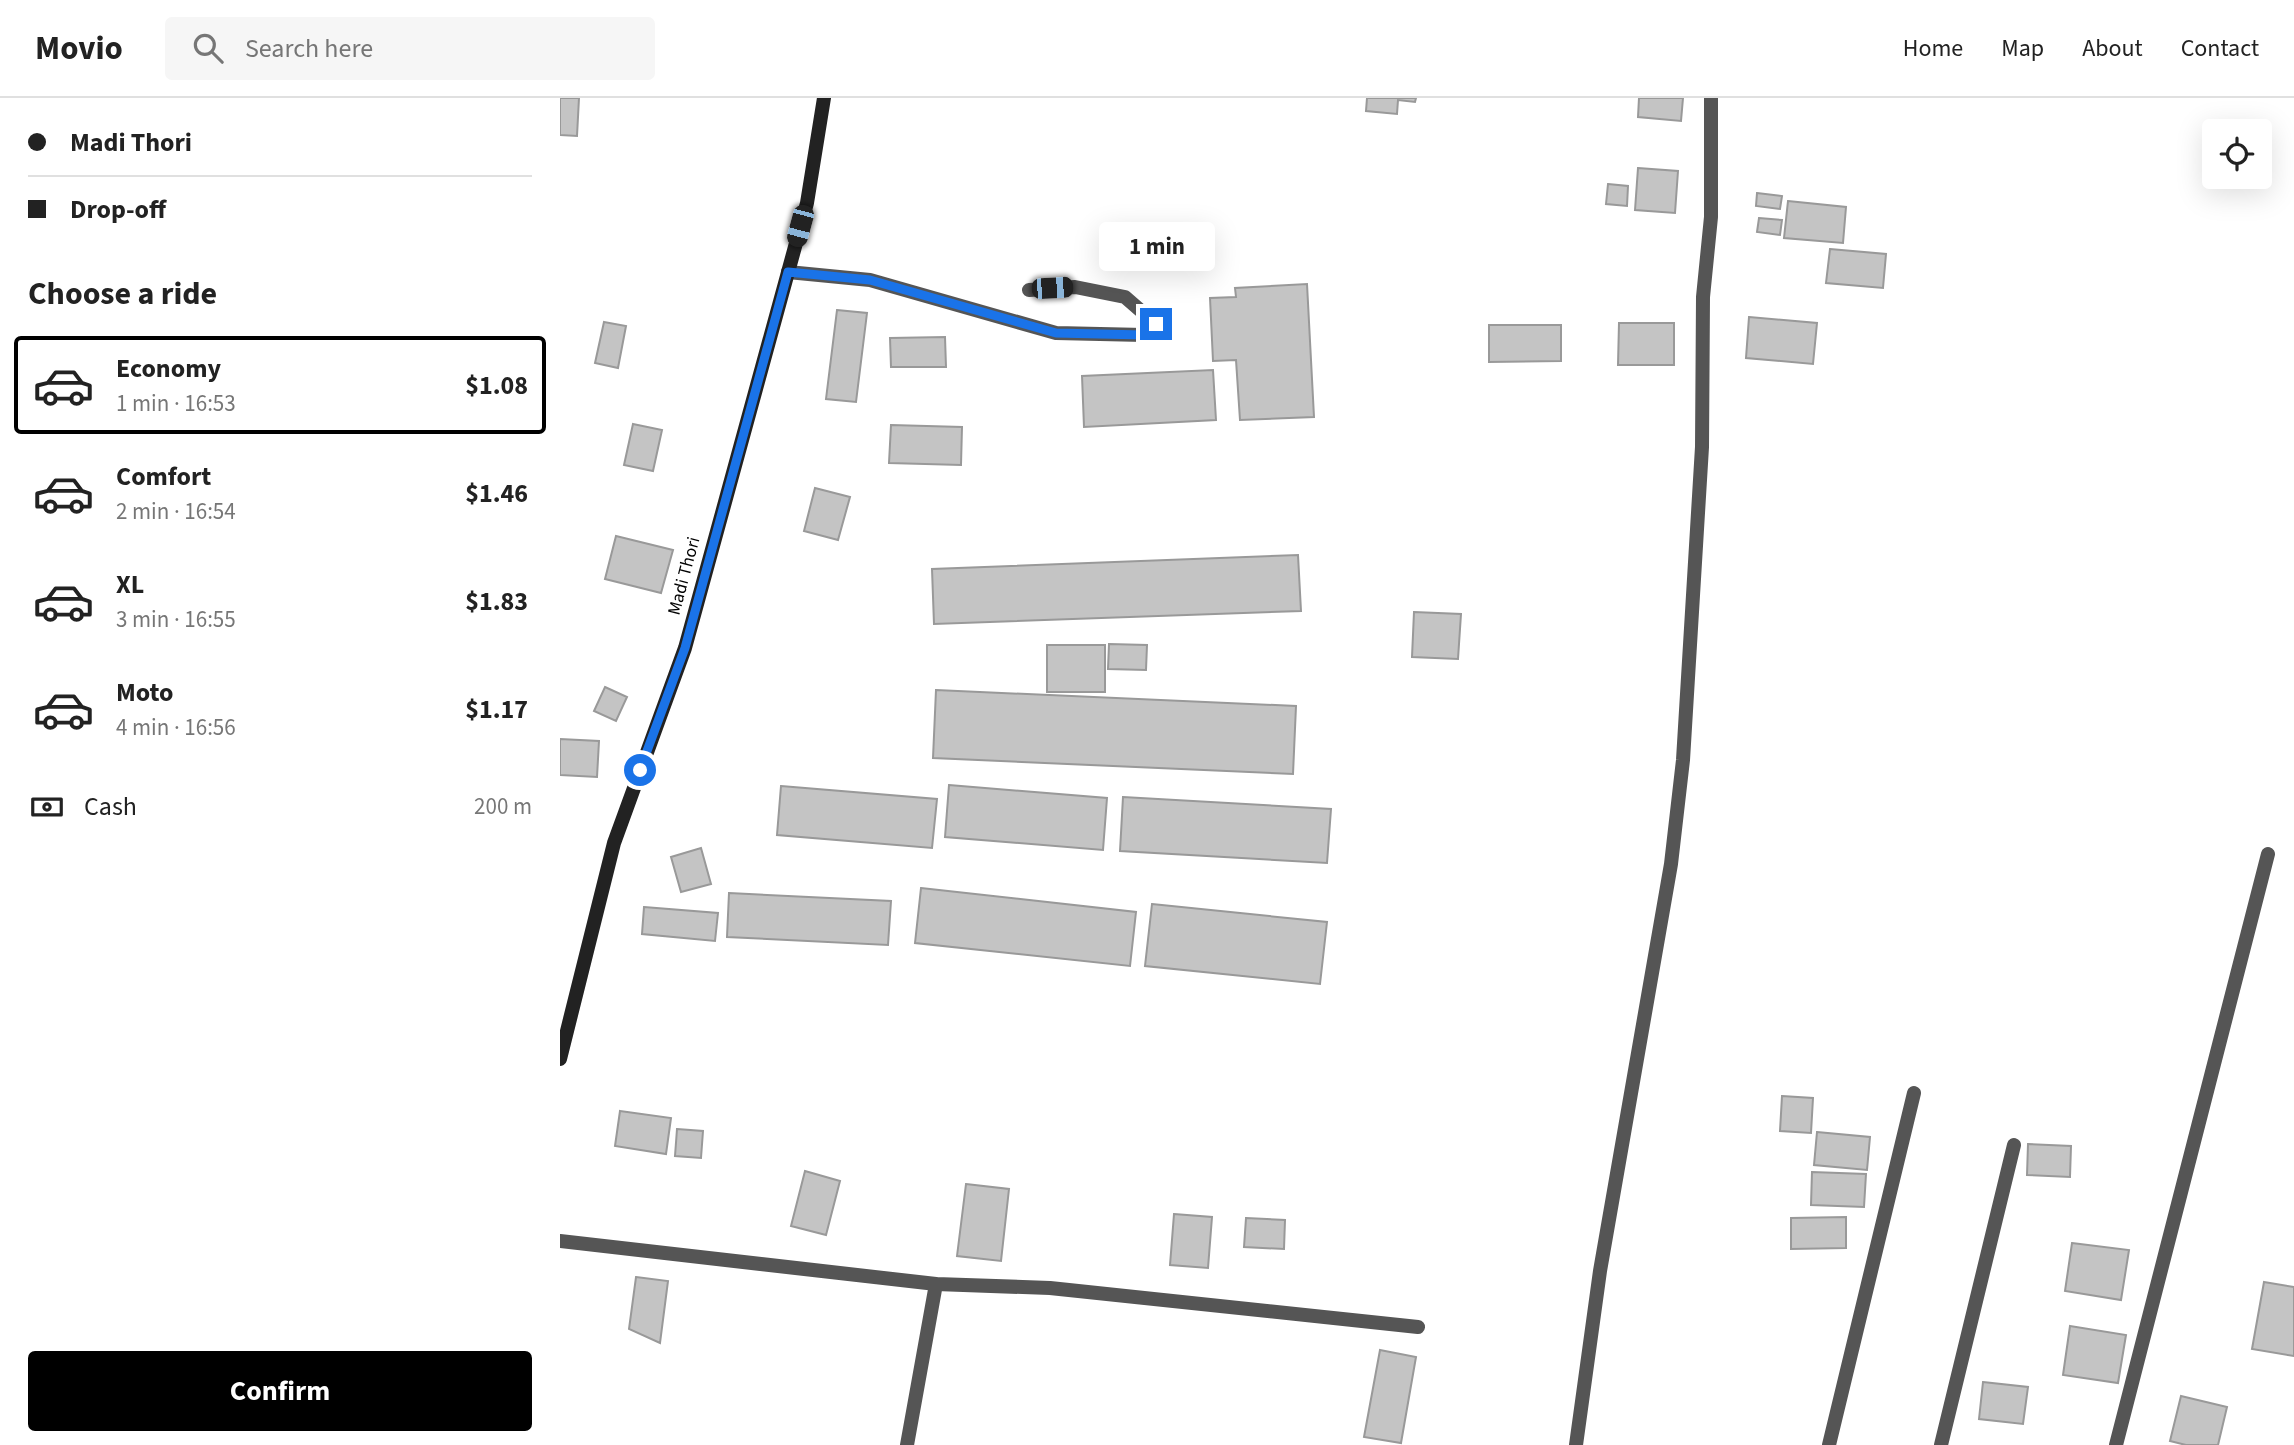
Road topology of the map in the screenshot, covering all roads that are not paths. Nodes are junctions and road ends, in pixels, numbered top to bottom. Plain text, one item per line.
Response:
1 (824, 98) edge
2 (1711, 98) edge
3 (788, 272) junction
4 (1029, 290) dead end
5 (2268, 854) dead end
6 (560, 1059) edge
7 (1914, 1093) dead end
8 (2014, 1145) dead end
9 (560, 1241) edge
10 (936, 1284) junction
11 (1418, 1327) dead end
12 (907, 1445) edge
13 (1576, 1445) edge
14 (1829, 1445) edge
15 (1941, 1445) edge
16 (2116, 1445) edge

1 - 3 main road, Madi Thori
2 - 13 street
3 - 4 street
3 - 6 main road, Madi Thori
5 - 16 street
7 - 14 street
8 - 15 street
9 - 10 street
10 - 11 street
10 - 12 street

